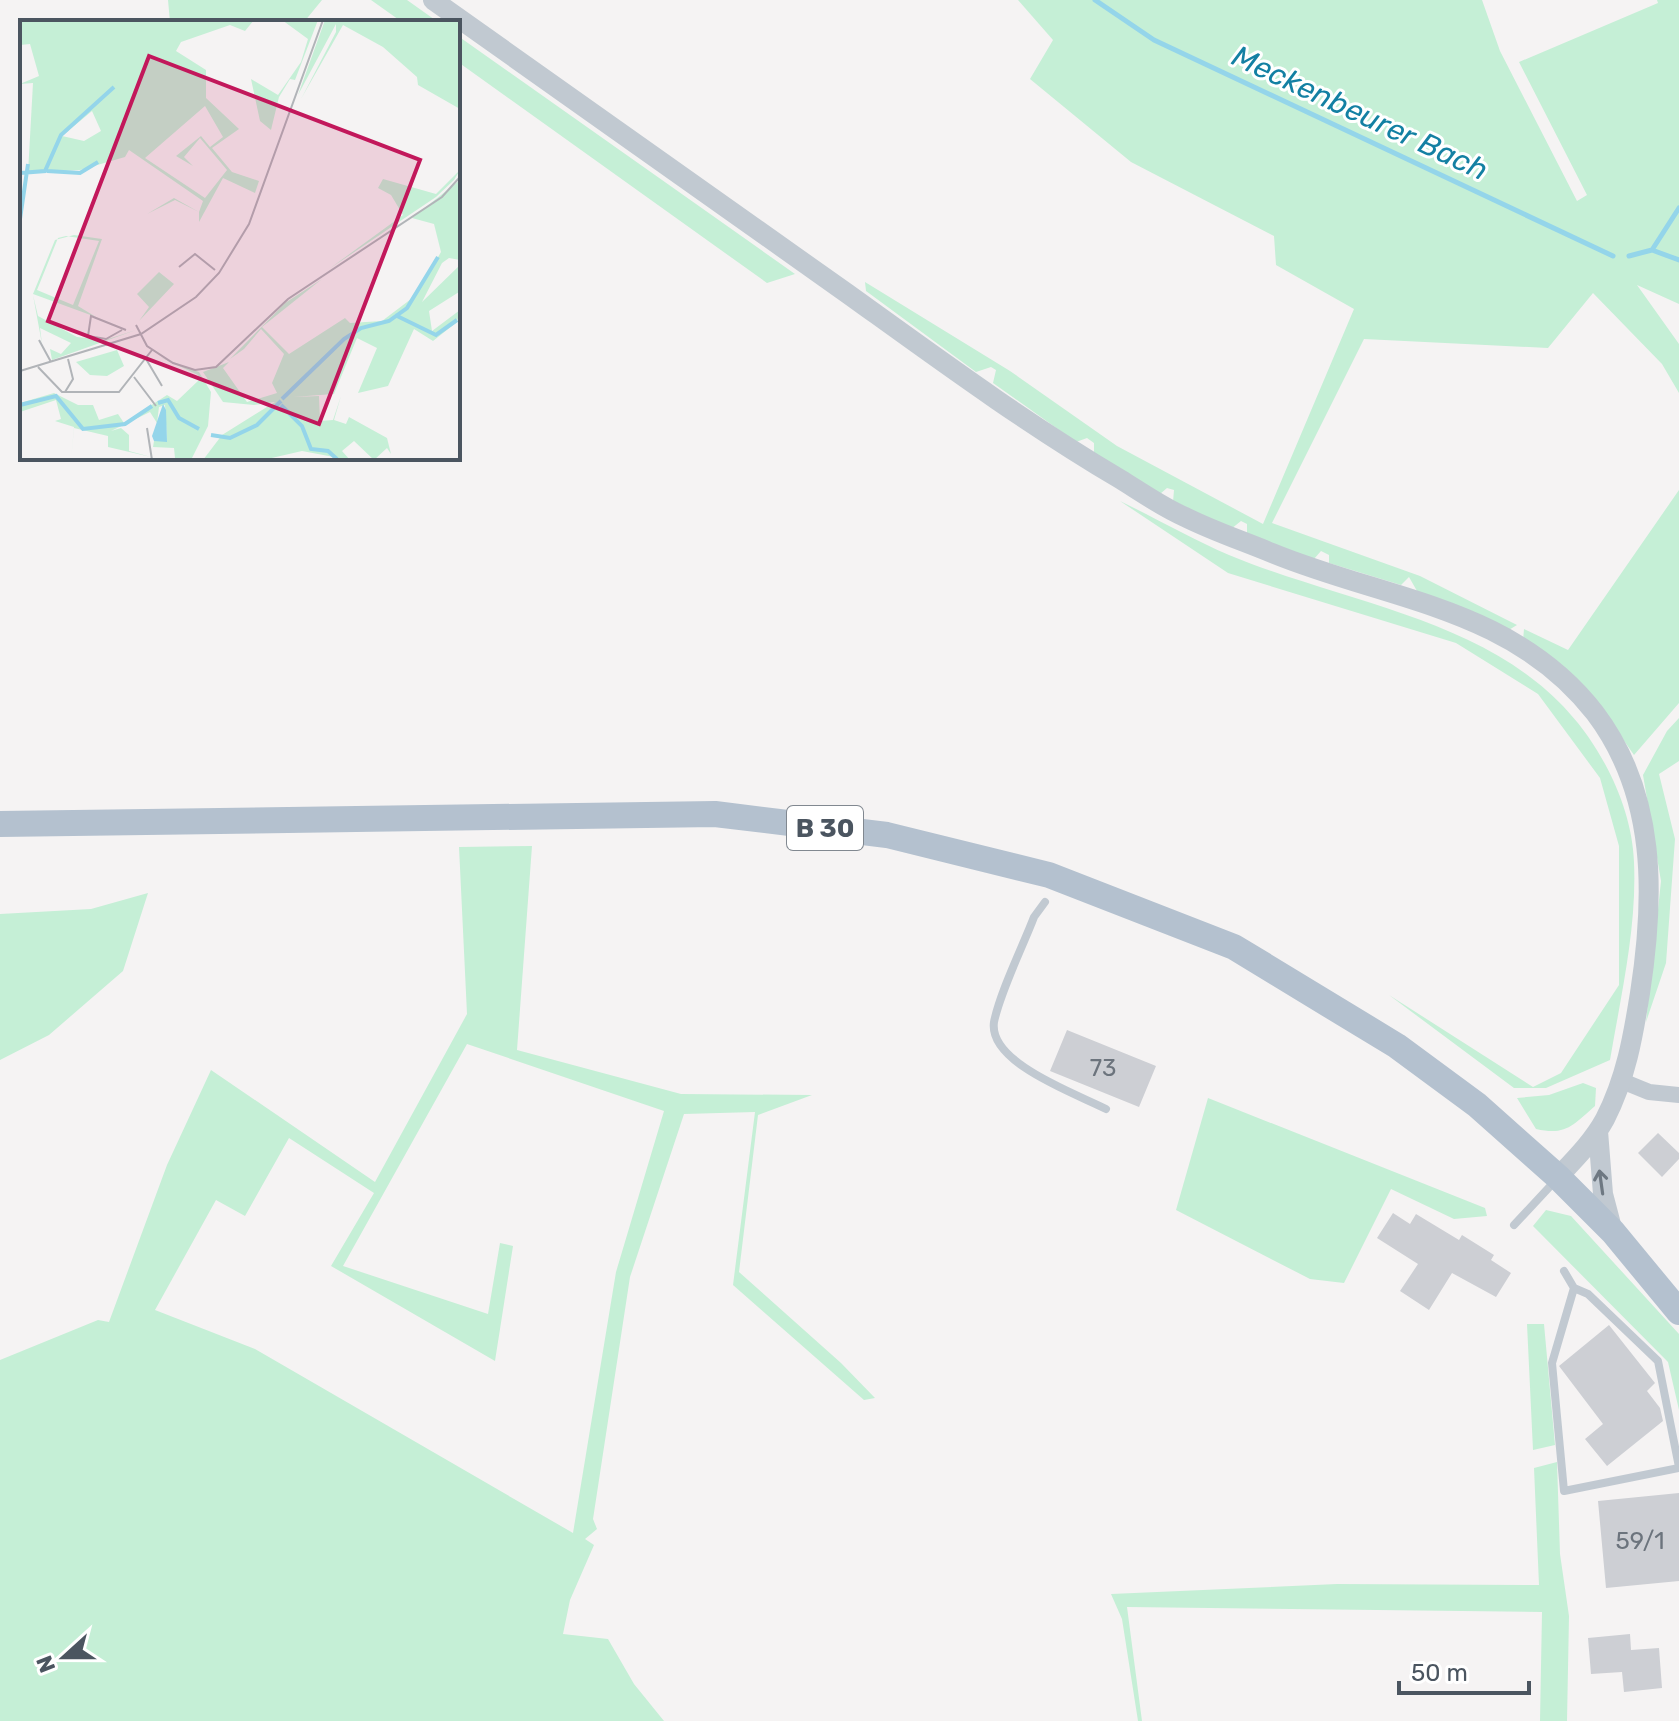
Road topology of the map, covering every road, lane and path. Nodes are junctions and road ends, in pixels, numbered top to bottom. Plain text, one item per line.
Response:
1 (433, 0) edge
2 (0, 824) edge
3 (1045, 902) dead end
4 (1622, 1081) junction
5 (1679, 1095) edge
6 (1106, 1109) dead end
7 (1598, 1131) junction
8 (1558, 1177) junction
9 (1514, 1225) dead end
10 (1613, 1232) junction
11 (1564, 1271) dead end
12 (1574, 1288) junction
13 (1679, 1312) edge
14 (1679, 1467) edge

1 - 4 street
2 - 8 main road, B 30
3 - 6 lane
4 - 5 street
4 - 7 street
7 - 8 street
10 -> 7 street
8 - 9 lane
8 - 10 main road, B 30
10 - 13 main road, B 30
11 - 12 lane
12 - 14 lane
12 - 14 lane

